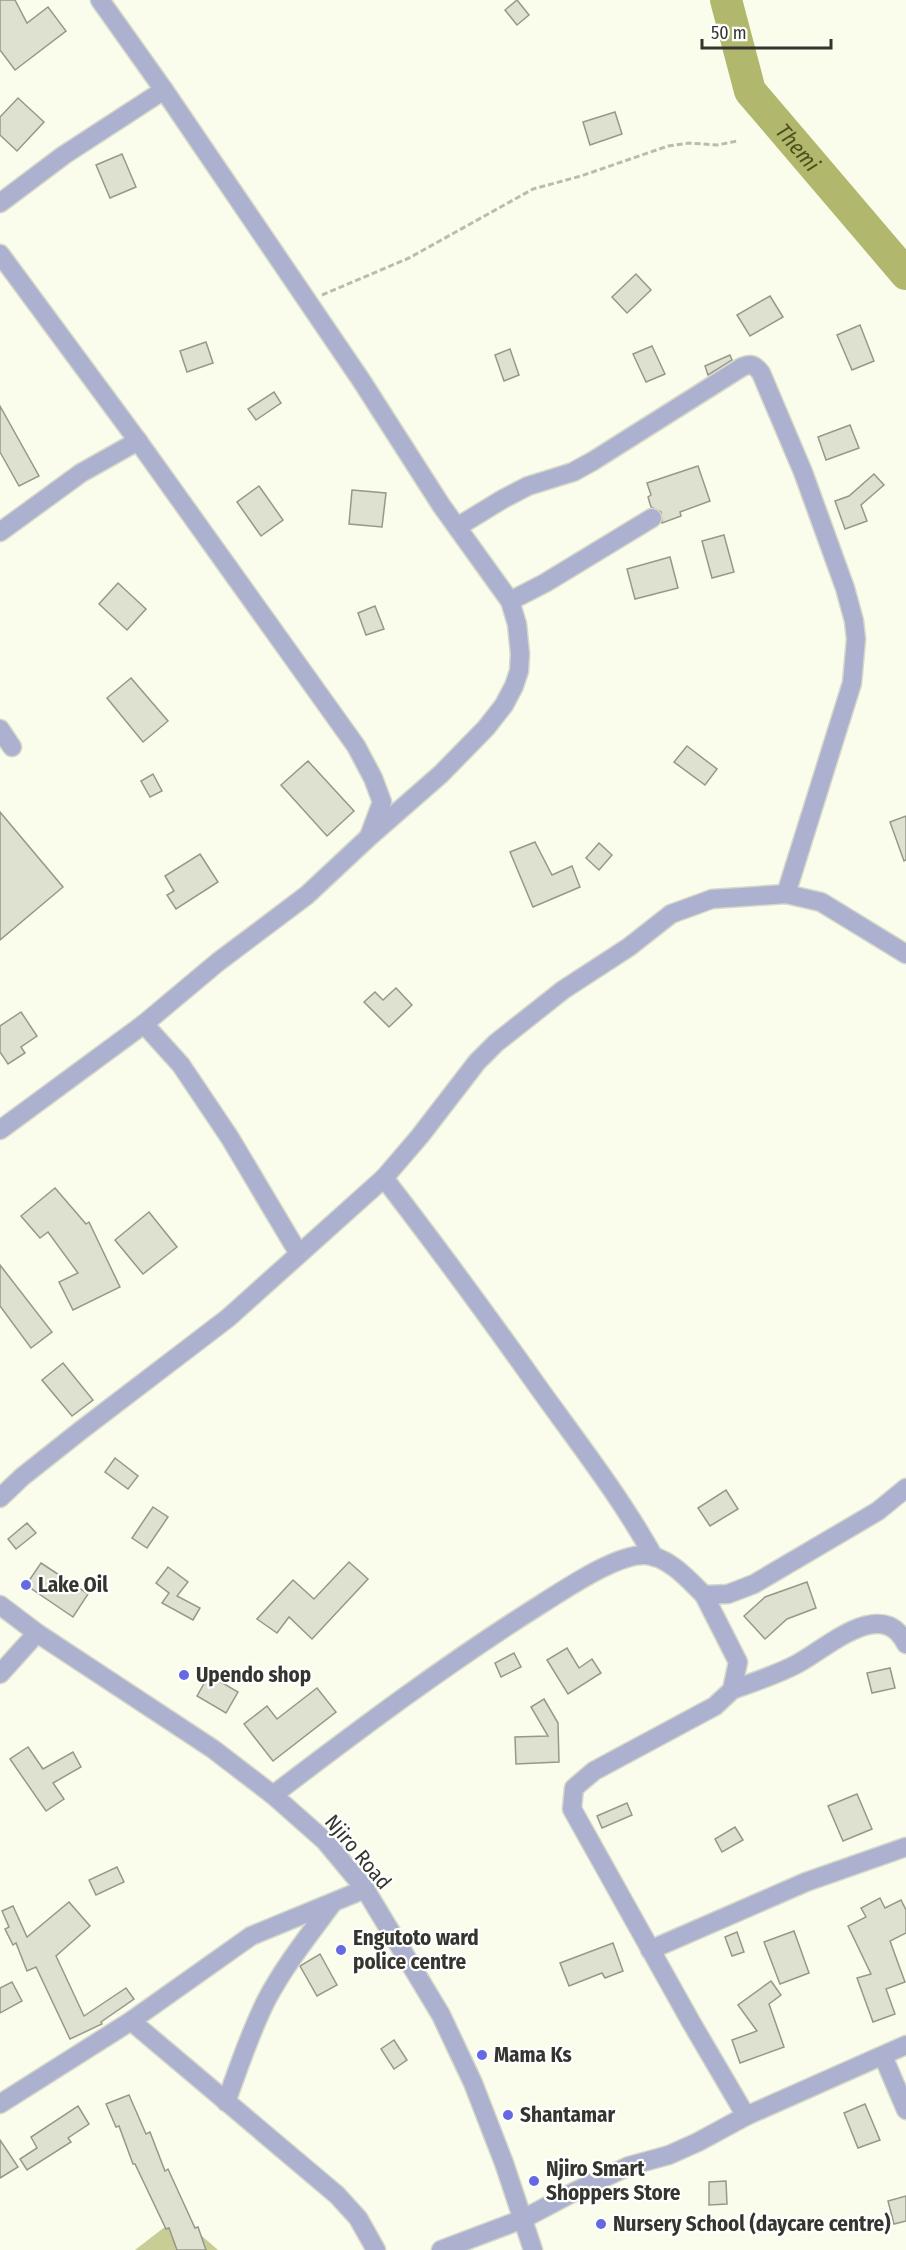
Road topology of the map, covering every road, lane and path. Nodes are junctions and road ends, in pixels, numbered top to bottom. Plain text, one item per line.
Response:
1 (100, 0) edge
2 (164, 90) junction
3 (737, 141) dead end
4 (0, 203) edge
5 (0, 254) edge
6 (306, 302) junction
7 (138, 441) junction
8 (652, 518) dead end
9 (457, 527) junction
10 (0, 532) edge
11 (510, 601) junction
12 (0, 729) edge
13 (12, 747) dead end
14 (369, 837) junction
15 (786, 894) junction
16 (906, 954) edge
17 (144, 1024) junction
18 (3, 1123) edge
19 (384, 1178) junction
20 (299, 1254) junction
21 (906, 1488) edge
22 (0, 1498) edge
23 (654, 1557) junction
24 (704, 1595) junction
25 (0, 1605) edge
26 (900, 1623) edge
27 (37, 1633) junction
28 (906, 1644) edge
29 (0, 1674) edge
30 (732, 1690) junction
31 (273, 1795) junction
32 (906, 1847) edge
33 (365, 1889) junction
34 (332, 1904) junction
35 (650, 1950) junction
36 (131, 2021) junction
37 (906, 2045) edge
38 (883, 2056) junction
39 (226, 2102) junction
40 (0, 2104) edge
41 (906, 2110) edge
42 (746, 2116) junction
43 (523, 2219) junction
44 (376, 2250) edge
45 (441, 2250) edge
46 (532, 2250) edge

1 - 2 street
2 - 4 street
2 - 6 street
3 - 6 path
5 - 7 street
6 - 9 street
7 - 10 street
7 - 14 street
8 - 11 street
9 - 11 street
9 - 15 street
11 - 14 street
12 - 13 street
14 - 17 street
15 - 16 street
15 - 19 street
17 - 18 street
17 - 20 street
19 - 20 street
19 - 23 street
20 - 22 street
21 - 24 street
23 - 24 street
23 - 31 street
24 - 30 street
25 - 27 street, Njiro Road
26 - 28 street
26 - 30 street
27 - 29 street
27 - 31 street, Njiro Road
30 - 35 street
31 - 33 street, Njiro Road
32 - 35 street
33 - 34 street
33 - 43 street, Njiro Road
34 - 36 street
34 - 39 street
35 - 42 street
36 - 39 street
36 - 40 street
37 - 38 street
38 - 41 street
38 - 42 street
39 - 44 street
42 - 43 street
43 - 45 street
43 - 46 street, Njiro Road

